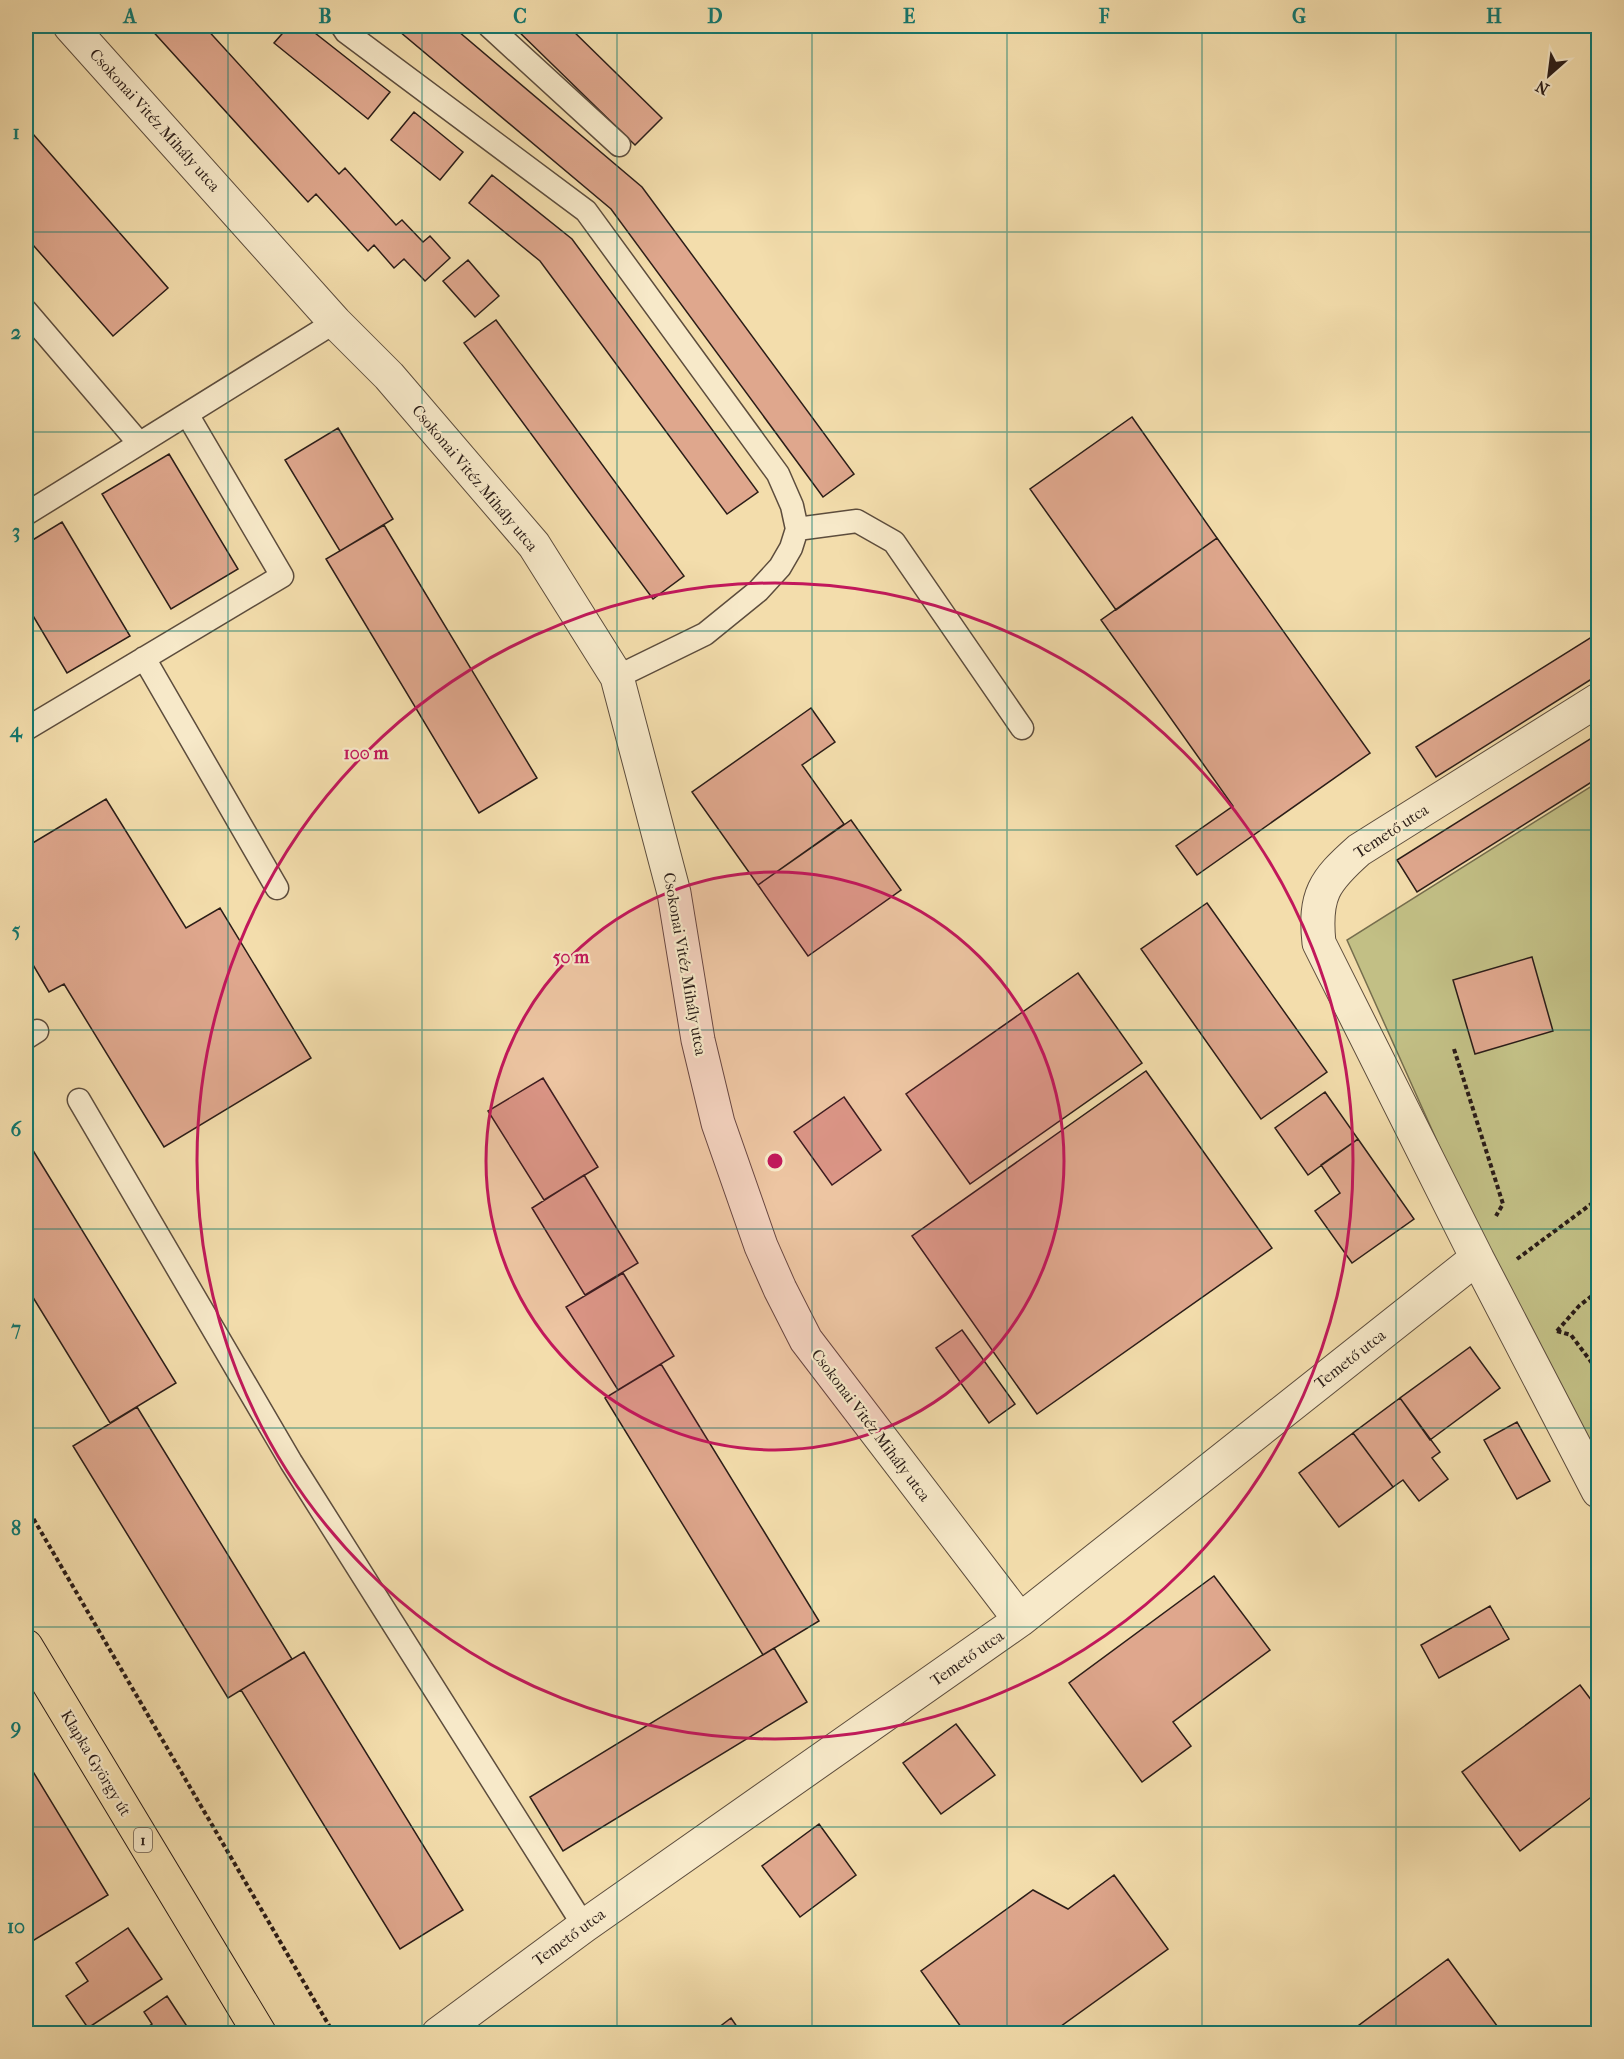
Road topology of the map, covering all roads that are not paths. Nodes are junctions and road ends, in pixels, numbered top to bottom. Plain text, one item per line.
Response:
1 (70, 26) edge
2 (342, 26) edge
3 (489, 26) edge
4 (619, 145) dead end
5 (26, 312) edge
6 (335, 322) junction
7 (187, 414) junction
8 (139, 443) junction
9 (26, 514) edge
10 (797, 529) junction
11 (144, 658) junction
12 (617, 677) junction
13 (1599, 700) edge
14 (26, 729) edge
15 (1022, 729) dead end
16 (277, 888) dead end
17 (79, 1100) dead end
18 (1478, 1258) junction
19 (1599, 1491) edge
20 (1020, 1620) junction
21 (26, 1646) edge
22 (584, 1926) junction
23 (260, 2034) edge
24 (438, 2034) edge

1 - 6 street, Csokonai Vitéz Mihály utca
2 - 10 lane
3 - 4 lane
5 - 8 lane
6 - 7 lane
6 - 12 street, Csokonai Vitéz Mihály utca
7 - 8 lane
7 - 11 lane
8 - 9 lane
10 - 12 lane
10 - 15 lane
11 - 14 lane
11 - 16 lane
12 - 20 street, Csokonai Vitéz Mihály utca
13 - 18 street, Temető utca
17 - 22 lane
18 - 19 street, Temető utca
18 - 20 street, Temető utca
20 - 22 street, Temető utca
21 - 23 main road, Klapka György út / 1
22 - 24 street, Temető utca

